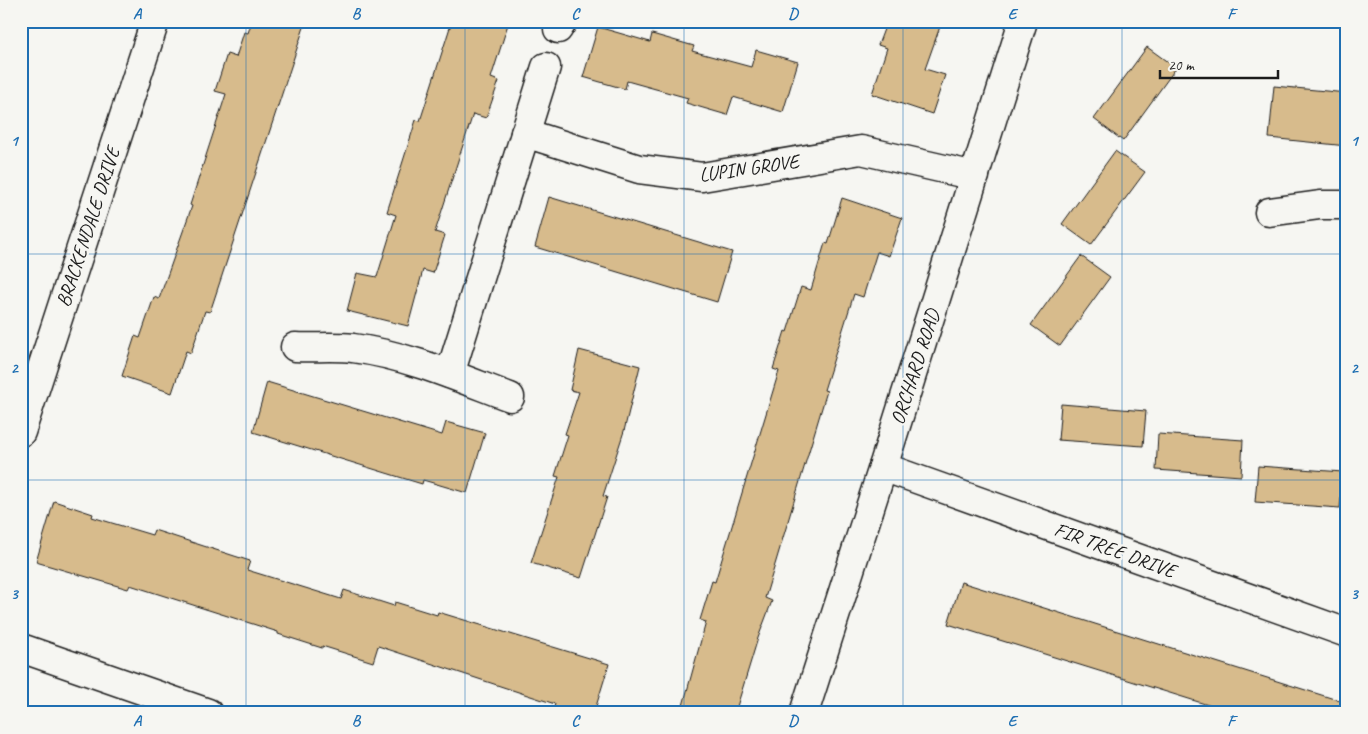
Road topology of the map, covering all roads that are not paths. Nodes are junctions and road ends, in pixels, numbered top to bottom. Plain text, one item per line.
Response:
1 (156, 21) edge
2 (1023, 21) edge
3 (546, 67) dead end
4 (525, 133) junction
5 (975, 176) junction
6 (1347, 205) edge
7 (1269, 212) dead end
8 (295, 348) dead end
9 (450, 374) junction
10 (510, 397) dead end
11 (21, 432) edge
12 (883, 467) junction
13 (1347, 633) edge
14 (23, 655) edge
15 (208, 713) edge
16 (804, 713) edge

1 - 11 street, BRACKENDALE DRIVE
2 - 5 street, ORCHARD ROAD
3 - 4 street
4 - 5 street, LUPIN GROVE
4 - 9 street
5 - 12 street, ORCHARD ROAD
6 - 7 street
8 - 9 street
9 - 10 street
12 - 13 street, FIR TREE DRIVE
12 - 16 street, ORCHARD ROAD
14 - 15 street

